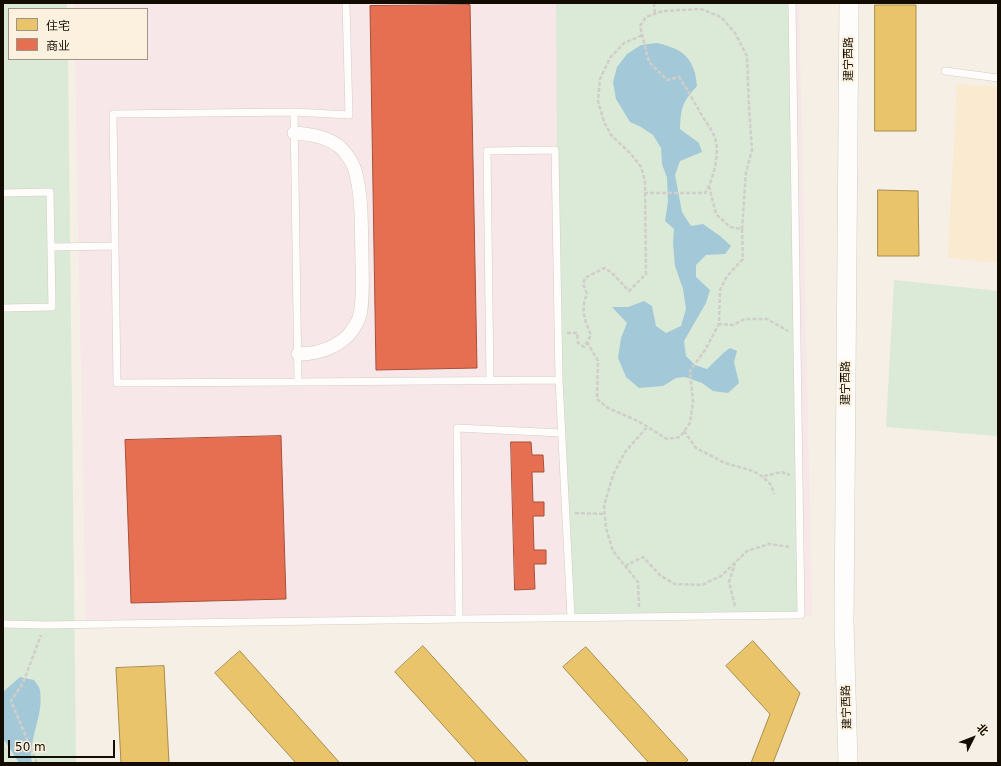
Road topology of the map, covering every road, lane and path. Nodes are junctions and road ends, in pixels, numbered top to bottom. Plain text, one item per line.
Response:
1 (346, 3) edge
2 (654, 3) edge
3 (792, 3) edge
4 (849, 3) edge
5 (655, 14) junction
6 (643, 35) junction
7 (945, 71) dead end
8 (998, 78) edge
9 (294, 112) junction
10 (294, 133) junction
11 (709, 186) junction
12 (3, 193) edge
13 (644, 193) junction
14 (742, 229) junction
15 (115, 246) junction
16 (51, 247) junction
17 (3, 308) edge
18 (719, 324) junction
19 (558, 332) junction
20 (797, 336) junction
21 (587, 342) junction
22 (298, 354) junction
23 (559, 380) junction
24 (490, 381) junction
25 (298, 382) junction
26 (647, 427) junction
27 (684, 431) junction
28 (561, 433) junction
29 (763, 476) junction
30 (799, 478) junction
31 (774, 494) dead end
32 (565, 513) junction
33 (605, 514) junction
34 (800, 548) junction
35 (736, 562) junction
36 (625, 566) junction
37 (739, 616) junction
38 (571, 617) junction
39 (640, 617) junction
40 (459, 618) junction
41 (3, 624) edge
42 (45, 625) junction
43 (37, 763) edge
44 (848, 763) edge

1 - 9 lane
2 - 5 path
3 - 20 lane
4 - 44 street, 建宁西路
5 - 6 path
5 - 14 path
6 - 11 path
6 - 13 path
7 - 8 lane
9 - 10 lane
9 - 15 lane
10 - 22 lane
10 - 22 street
11 - 13 path
11 - 14 path
12 - 16 lane
13 - 21 path
14 - 18 path
15 - 16 lane
15 - 25 lane
16 - 17 lane
18 - 20 path
18 - 27 path
19 - 21 path
19 - 23 lane
19 - 24 lane
20 - 30 lane
21 - 26 path
22 - 25 lane
23 - 24 lane
23 - 28 lane
24 - 25 lane
26 - 27 path
26 - 33 path
27 - 29 path
28 - 32 lane
28 - 40 lane
29 - 30 path
29 - 31 path
30 - 34 lane
32 - 33 path
32 - 38 lane
33 - 36 path
34 - 35 path
34 - 37 lane
35 - 36 path
35 - 37 path
36 - 39 path
37 - 39 lane
38 - 39 lane
38 - 40 lane
40 - 42 lane
41 - 42 lane
42 - 43 path

